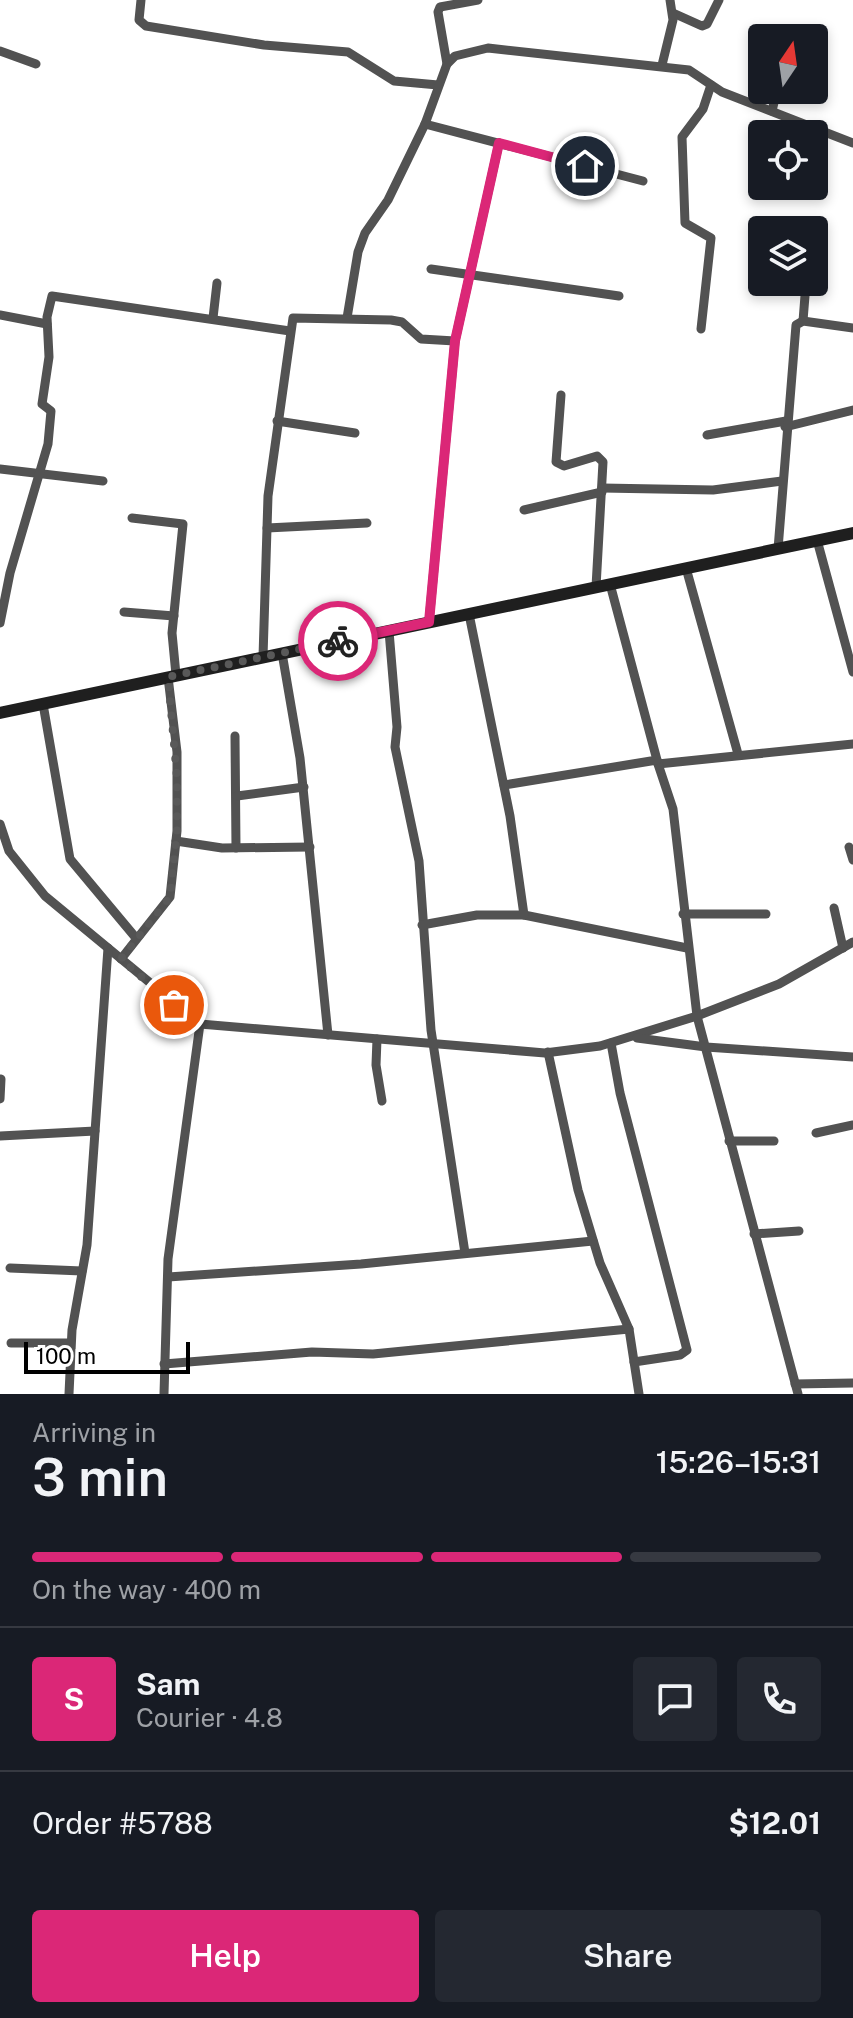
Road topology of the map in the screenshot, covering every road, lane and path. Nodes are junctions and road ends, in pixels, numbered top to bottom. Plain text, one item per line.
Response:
1 (141, 0) edge
2 (478, 0) edge
3 (719, 0) edge
4 (672, 4) edge
5 (0, 51) edge
6 (36, 64) dead end
7 (447, 64) junction
8 (662, 65) junction
9 (438, 85) junction
10 (711, 85) junction
11 (774, 104) edge
12 (772, 111) junction
13 (425, 124) junction
14 (499, 143) junction
15 (853, 143) edge
16 (643, 181) dead end
17 (431, 269) dead end
18 (468, 272) junction
19 (217, 283) dead end
20 (619, 296) dead end
21 (805, 296) edge
22 (0, 315) edge
23 (213, 318) junction
24 (347, 318) junction
25 (803, 321) junction
26 (47, 324) junction
27 (853, 328) edge
28 (701, 329) dead end
29 (290, 331) junction
30 (455, 341) junction
31 (561, 395) dead end
32 (853, 410) edge
33 (277, 421) junction
34 (786, 424) junction
35 (355, 433) dead end
36 (707, 435) dead end
37 (0, 469) edge
38 (39, 474) junction
39 (103, 481) dead end
40 (782, 481) junction
41 (602, 490) junction
42 (524, 510) dead end
43 (132, 518) dead end
44 (367, 523) dead end
45 (267, 528) junction
46 (853, 533) edge
47 (817, 540) junction
48 (778, 549) junction
49 (686, 568) junction
50 (610, 584) junction
51 (596, 587) junction
52 (124, 612) dead end
53 (469, 614) junction
54 (174, 616) junction
55 (429, 622) junction
56 (0, 623) edge
57 (389, 631) junction
58 (282, 653) junction
59 (263, 657) junction
60 (853, 672) edge
61 (172, 676) junction
62 (43, 704) junction
63 (0, 713) edge
64 (235, 736) dead end
65 (853, 744) edge
66 (738, 754) junction
67 (658, 762) junction
68 (504, 785) junction
69 (304, 787) junction
70 (237, 796) junction
71 (0, 824) edge
72 (176, 841) junction
73 (310, 847) junction
74 (849, 847) dead end
75 (236, 848) junction
76 (853, 860) edge
77 (834, 908) dead end
78 (683, 914) junction
79 (766, 914) dead end
80 (524, 915) junction
81 (422, 925) junction
82 (135, 941) junction
83 (853, 942) edge
84 (108, 948) junction
85 (687, 948) junction
86 (843, 948) junction
87 (122, 958) junction
88 (697, 1016) junction
89 (200, 1024) junction
90 (328, 1035) junction
91 (632, 1037) junction
92 (377, 1039) junction
93 (611, 1043) junction
94 (433, 1044) junction
95 (706, 1047) junction
96 (548, 1052) junction
97 (853, 1057) edge
98 (1, 1079) edge
99 (0, 1099) edge
100 (382, 1101) dead end
101 (853, 1125) edge
102 (95, 1131) junction
103 (816, 1133) dead end
104 (0, 1136) edge
105 (729, 1141) junction
106 (774, 1141) dead end
107 (799, 1231) dead end
108 (754, 1234) junction
109 (593, 1241) junction
110 (465, 1253) junction
111 (10, 1268) dead end
112 (82, 1271) junction
113 (168, 1277) junction
114 (629, 1329) junction
115 (11, 1343) dead end
116 (70, 1343) junction
117 (634, 1362) junction
118 (164, 1364) junction
119 (853, 1383) edge
120 (796, 1389) edge
121 (69, 1394) edge
122 (164, 1394) edge
123 (639, 1394) edge

1 - 9 street
2 - 7 street
3 - 4 street
4 - 8 street
5 - 6 street
7 - 8 street
7 - 9 street
8 - 10 street
9 - 13 street
10 - 12 street
10 - 28 street
11 - 12 street
12 - 15 street
13 - 14 street
13 - 24 street
14 - 16 street
14 - 18 street
17 - 18 street
18 - 20 street
18 - 30 street
19 - 23 street
21 - 25 street
22 - 26 street
23 - 26 street
23 - 29 street
24 - 29 street
24 - 30 street
25 - 27 street
25 - 34 street
26 - 38 street
29 - 33 street
30 - 55 street
31 - 41 street
32 - 34 street
33 - 35 street
33 - 45 street
34 - 36 street
34 - 40 street
37 - 38 street
38 - 39 street
38 - 56 street
40 - 41 street
40 - 48 street
41 - 42 street
41 - 51 street
43 - 54 street
44 - 45 street
45 - 59 street
46 - 47 main road
47 - 48 main road
47 - 60 street
48 - 49 main road
49 - 50 main road
49 - 66 street
50 - 51 main road
50 - 67 street
51 - 53 main road
52 - 54 street
53 - 55 main road
53 - 68 street
54 - 61 street
55 - 57 main road
57 - 58 main road
57 - 81 street
58 - 59 main road
58 - 69 street
59 - 61 main road
61 - 62 main road
61 - 72 street
62 - 63 main road
62 - 82 street
64 - 70 street
65 - 66 street
66 - 67 street
67 - 68 street
67 - 78 street
68 - 80 street
69 - 70 street
69 - 73 street
70 - 75 street
71 - 84 street
72 - 75 street
72 - 82 street
73 - 75 street
73 - 90 street
74 - 76 street
77 - 86 street
78 - 79 street
78 - 85 street
80 - 81 street
80 - 85 street
81 - 94 street
82 - 87 street
83 - 86 street
84 - 87 street
84 - 102 street
85 - 88 street
86 - 88 street
87 - 89 street
88 - 91 street
88 - 95 street
89 - 90 street
89 - 113 street
90 - 92 street
91 - 93 street
91 - 95 street
92 - 94 street
92 - 100 street
93 - 96 street
93 - 117 street
94 - 96 street
94 - 110 street
95 - 97 street
95 - 105 street
96 - 109 street
98 - 99 street
101 - 103 street
102 - 104 street
102 - 112 street
105 - 106 street
105 - 108 street
107 - 108 street
108 - 120 street
109 - 110 street
109 - 114 street
110 - 113 street
111 - 112 street
112 - 116 street
113 - 118 street
114 - 117 street
114 - 118 street
115 - 116 street
116 - 121 street
117 - 123 street
118 - 122 street
119 - 120 street

